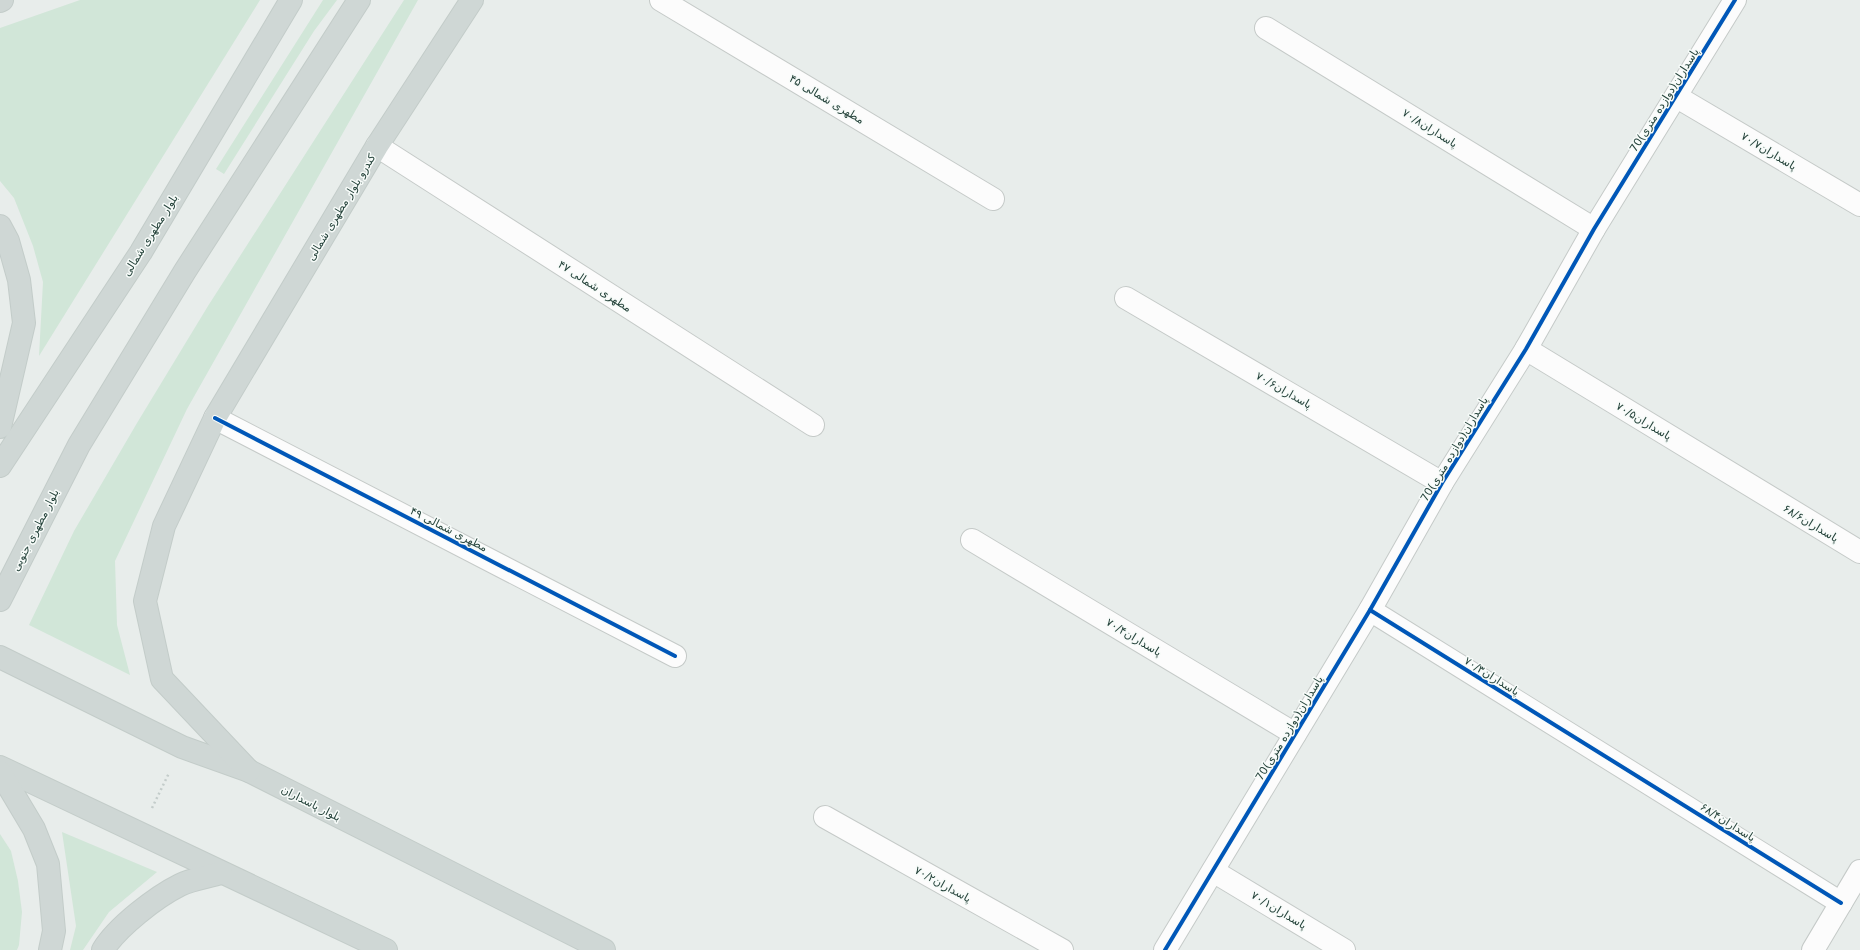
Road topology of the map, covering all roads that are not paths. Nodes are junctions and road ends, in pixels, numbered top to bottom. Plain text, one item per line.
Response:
1 (291, 0) edge
2 (359, 0) edge
3 (472, 0) edge
4 (661, 0) edge
5 (1736, 0) edge
6 (1266, 28) dead end
7 (1677, 97) junction
8 (377, 146) junction
9 (993, 199) dead end
10 (1860, 205) edge
11 (0, 226) edge
12 (1594, 229) junction
13 (1126, 298) dead end
14 (1526, 349) junction
15 (215, 418) junction
16 (813, 425) dead end
17 (0, 427) edge
18 (0, 466) edge
19 (1442, 483) junction
20 (1762, 493) joint
21 (972, 540) dead end
22 (1860, 552) edge
23 (0, 600) edge
24 (1370, 610) junction
25 (675, 656) dead end
26 (7, 661) edge
27 (1295, 734) junction
28 (1605, 756) joint
29 (0, 767) edge
30 (0, 772) edge
31 (249, 772) junction
32 (825, 817) dead end
33 (1213, 871) junction
34 (1860, 871) edge
35 (221, 873) junction
36 (1841, 903) junction
37 (50, 950) edge
38 (103, 950) edge
39 (386, 950) edge
40 (604, 950) edge
41 (1062, 950) edge
42 (1165, 950) edge
43 (1344, 950) edge
44 (1813, 950) edge

1 - 18 main road, بلوار مطهری شمالی
2 - 23 main road, بلوار مطهری جنوبی
3 - 8 main road, کندرو بلوار مطهری شمالی
4 - 9 street, مطهرى شمالى ۴۵
5 - 7 street, 70پاسداران(دوازده متری)
6 - 12 street, پاسداران۷۰/۸
7 - 10 street, پاسداران۷۰/۷
7 - 12 street, 70پاسداران(دوازده متری)
8 - 15 main road, کندرو بلوار مطهری شمالی
8 - 16 street, مطهرى شمالى ۴۷
11 - 17 main road
12 - 14 street, 70پاسداران(دوازده متری)
13 - 19 street, پاسداران۷۰/۶
14 - 19 street, 70پاسداران(دوازده متری)
14 - 20 street, پاسداران۷۰/۵
15 - 25 street, مطهرى شمالى ۴۹
15 - 31 main road, کندرو بلوار مطهری شمالی
19 - 24 street, 70پاسداران(دوازده متری)
20 - 22 street, پاسداران۶۸/۶
21 - 27 street, پاسداران۷۰/۴
24 - 27 street, 70پاسداران(دوازده متری)
24 - 28 street, پاسداران۷۰/۳
26 - 31 main road, بلوار پاسداران
27 - 33 street, 70پاسداران(دوازده متری)
28 - 36 street, پاسداران۶۸/۴
29 - 35 main road
30 - 37 main road
31 - 40 main road, بلوار پاسداران
32 - 41 street, پاسداران۷۰/۲
33 - 42 street, 70پاسداران(دوازده متری)
33 - 43 street, پاسداران۷۰/۱
34 - 36 street
35 - 38 main road
35 - 39 main road
36 - 44 street

